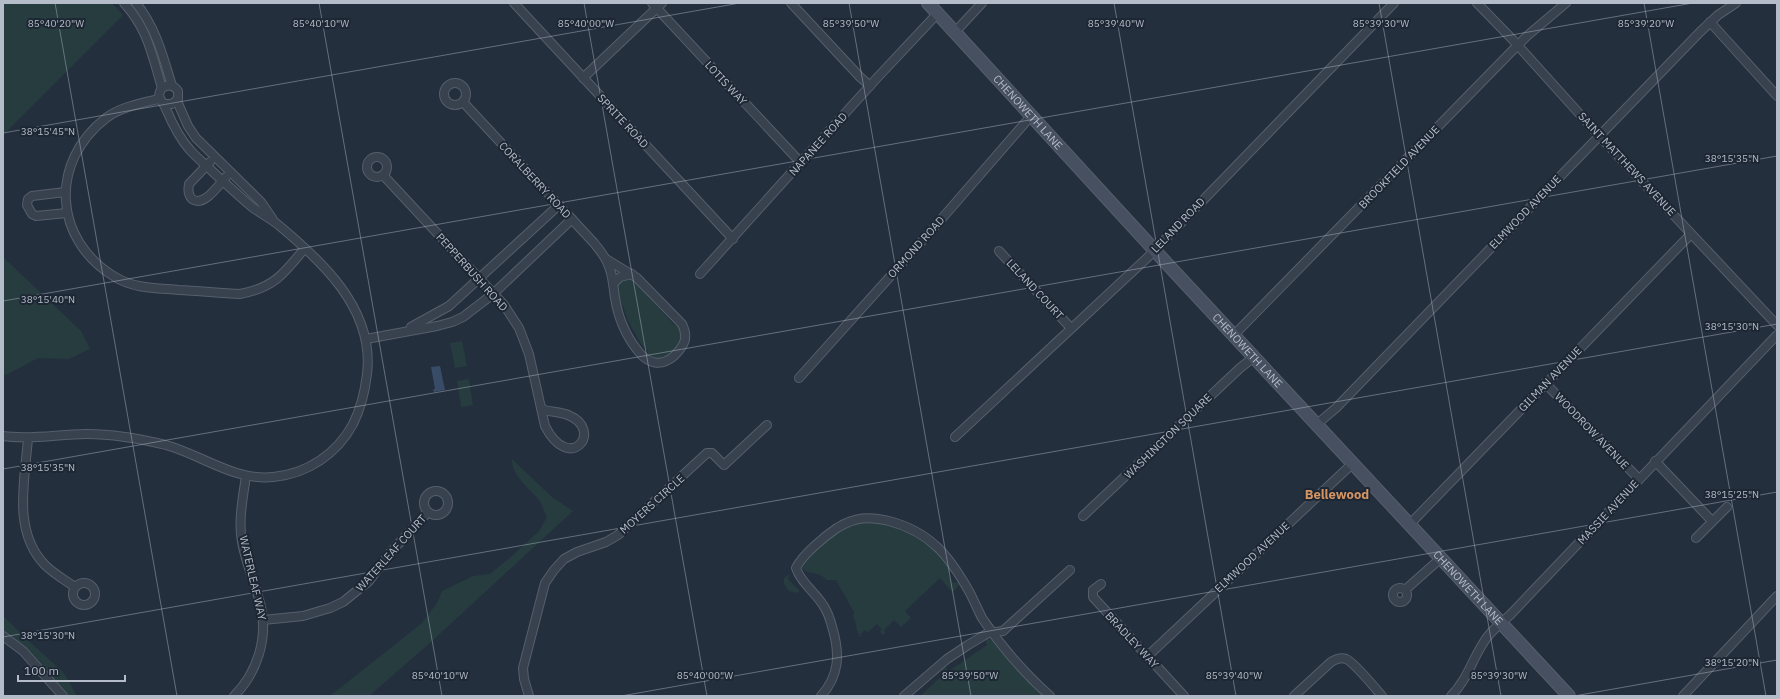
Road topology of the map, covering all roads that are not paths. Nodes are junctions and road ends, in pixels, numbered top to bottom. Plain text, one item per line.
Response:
1 (124, 3) edge
2 (136, 3) edge
3 (514, 3) edge
4 (791, 3) edge
5 (928, 3) edge
6 (982, 3) edge
7 (1394, 3) edge
8 (1477, 3) edge
9 (1566, 3) edge
10 (1736, 3) edge
11 (657, 5) edge
12 (937, 14) junction
13 (1710, 22) junction
14 (955, 32) junction
15 (1517, 46) junction
16 (584, 78) junction
17 (172, 86) junction
18 (870, 86) junction
19 (162, 88) junction
20 (1777, 96) edge
21 (177, 101) junction
22 (162, 102) junction
23 (463, 102) dead end
24 (1032, 116) junction
25 (1599, 136) junction
26 (214, 157) junction
27 (800, 163) junction
28 (206, 166) junction
29 (230, 172) junction
30 (384, 175) dead end
31 (223, 180) junction
32 (65, 192) junction
33 (559, 205) junction
34 (66, 213) junction
35 (572, 219) junction
36 (274, 222) junction
37 (1692, 234) junction
38 (733, 238) junction
39 (304, 249) junction
40 (1154, 249) junction
41 (998, 251) dead end
42 (606, 259) junction
43 (632, 274) junction
44 (700, 274) dead end
45 (479, 280) junction
46 (613, 284) junction
47 (493, 294) junction
48 (1777, 325) edge
49 (1071, 328) junction
50 (404, 332) junction
51 (1234, 335) junction
52 (1777, 336) edge
53 (366, 339) junction
54 (1254, 357) junction
55 (799, 378) dead end
56 (1546, 383) junction
57 (541, 407) junction
58 (1317, 424) junction
59 (767, 425) dead end
60 (3, 436) edge
61 (955, 437) dead end
62 (28, 438) junction
63 (1655, 461) junction
64 (1353, 463) junction
65 (246, 476) junction
66 (1639, 479) junction
67 (1727, 507) dead end
68 (428, 512) dead end
69 (1083, 516) dead end
70 (1712, 521) junction
71 (1410, 524) junction
72 (1696, 538) dead end
73 (1441, 558) junction
74 (1070, 570) dead end
75 (1101, 584) dead end
76 (75, 587) dead end
77 (1405, 590) dead end
78 (1777, 596) edge
79 (263, 620) junction
80 (1501, 623) junction
81 (993, 633) junction
82 (3, 636) edge
83 (1152, 652) dead end
84 (63, 696) edge
85 (234, 696) edge
86 (529, 696) edge
87 (821, 696) edge
88 (904, 696) edge
89 (1050, 696) edge
90 (1184, 696) edge
91 (1294, 696) edge
92 (1382, 696) edge
93 (1451, 696) edge
94 (1569, 696) edge
95 (1683, 696) edge

1 - 19 street
2 - 17 street
3 - 16 street, SPRITE ROAD
4 - 18 street
5 - 12 main road, CHENOWETH LANE
6 - 14 street
7 - 40 street, LELAND ROAD
8 - 15 street, SAINT MATTHEWS AVENUE
9 - 15 street, BROOKFIELD AVENUE
10 - 13 street, ELMWOOD AVENUE
11 - 16 street
11 - 27 street, LOTIS WAY
12 - 14 main road, CHENOWETH LANE
12 - 18 street, NAPANEE ROAD
13 - 20 street
13 - 25 street, ELMWOOD AVENUE
14 - 24 main road, CHENOWETH LANE
15 - 25 street, SAINT MATTHEWS AVENUE
15 - 51 street, BROOKFIELD AVENUE
16 - 38 street, SPRITE ROAD
17 - 19 street
17 - 21 street
18 - 27 street, NAPANEE ROAD
19 - 22 street
21 - 22 street
21 - 26 street
22 - 28 street
22 - 32 street
23 - 33 street, CORALBERRY ROAD
24 - 40 main road, CHENOWETH LANE
24 - 55 street, ORMOND ROAD
25 - 37 street, SAINT MATTHEWS AVENUE
25 - 58 street, ELMWOOD AVENUE
26 - 28 street
26 - 29 street
27 - 38 street, NAPANEE ROAD
28 - 31 street
28 - 31 street
29 - 31 street
29 - 36 street
30 - 45 street, PEPPERBUSH ROAD
31 - 36 street
32 - 34 street
32 - 34 street
33 - 35 street, CORALBERRY ROAD
33 - 45 street
34 - 39 street
35 - 42 street, CORALBERRY ROAD
35 - 47 street
36 - 39 street
37 - 48 street, SAINT MATTHEWS AVENUE
37 - 56 street, GILMAN AVENUE
38 - 44 street, NAPANEE ROAD
39 - 53 street
40 - 49 street, LELAND ROAD
40 - 51 main road, CHENOWETH LANE
41 - 49 street, LELAND COURT
42 - 43 street, CORALBERRY ROAD
42 - 46 street, CORALBERRY ROAD
43 - 46 street
43 - 46 street, CORALBERRY ROAD
45 - 47 street, PEPPERBUSH ROAD
45 - 50 street
47 - 50 street
47 - 57 street, PEPPERBUSH ROAD
49 - 61 street, LELAND ROAD
50 - 53 street
51 - 54 main road, CHENOWETH LANE
52 - 63 street, MASSIE AVENUE
53 - 65 street
54 - 58 main road, CHENOWETH LANE
54 - 69 street, WASHINGTON SQUARE
56 - 66 street, WOODROW AVENUE
56 - 71 street, GILMAN AVENUE
57 - 57 street, PEPPERBUSH ROAD
58 - 64 main road, CHENOWETH LANE
59 - 86 street, MOYERS CIRCLE
60 - 62 street
62 - 65 street
62 - 76 street
63 - 66 street, MASSIE AVENUE
63 - 70 street
64 - 71 main road, CHENOWETH LANE
64 - 83 street, ELMWOOD AVENUE
65 - 79 street, WATERLEAF WAY
66 - 80 street, MASSIE AVENUE
67 - 70 street
68 - 79 street, WATERLEAF COURT
70 - 72 street
71 - 73 main road, CHENOWETH LANE
73 - 77 street
73 - 80 main road, CHENOWETH LANE
74 - 81 street
75 - 90 street, BRADLEY WAY
78 - 95 street
79 - 85 street, WATERLEAF WAY
80 - 93 street, MASSIE AVENUE
80 - 94 main road, CHENOWETH LANE
81 - 87 street
81 - 88 street
81 - 89 street
82 - 84 street
91 - 92 street

